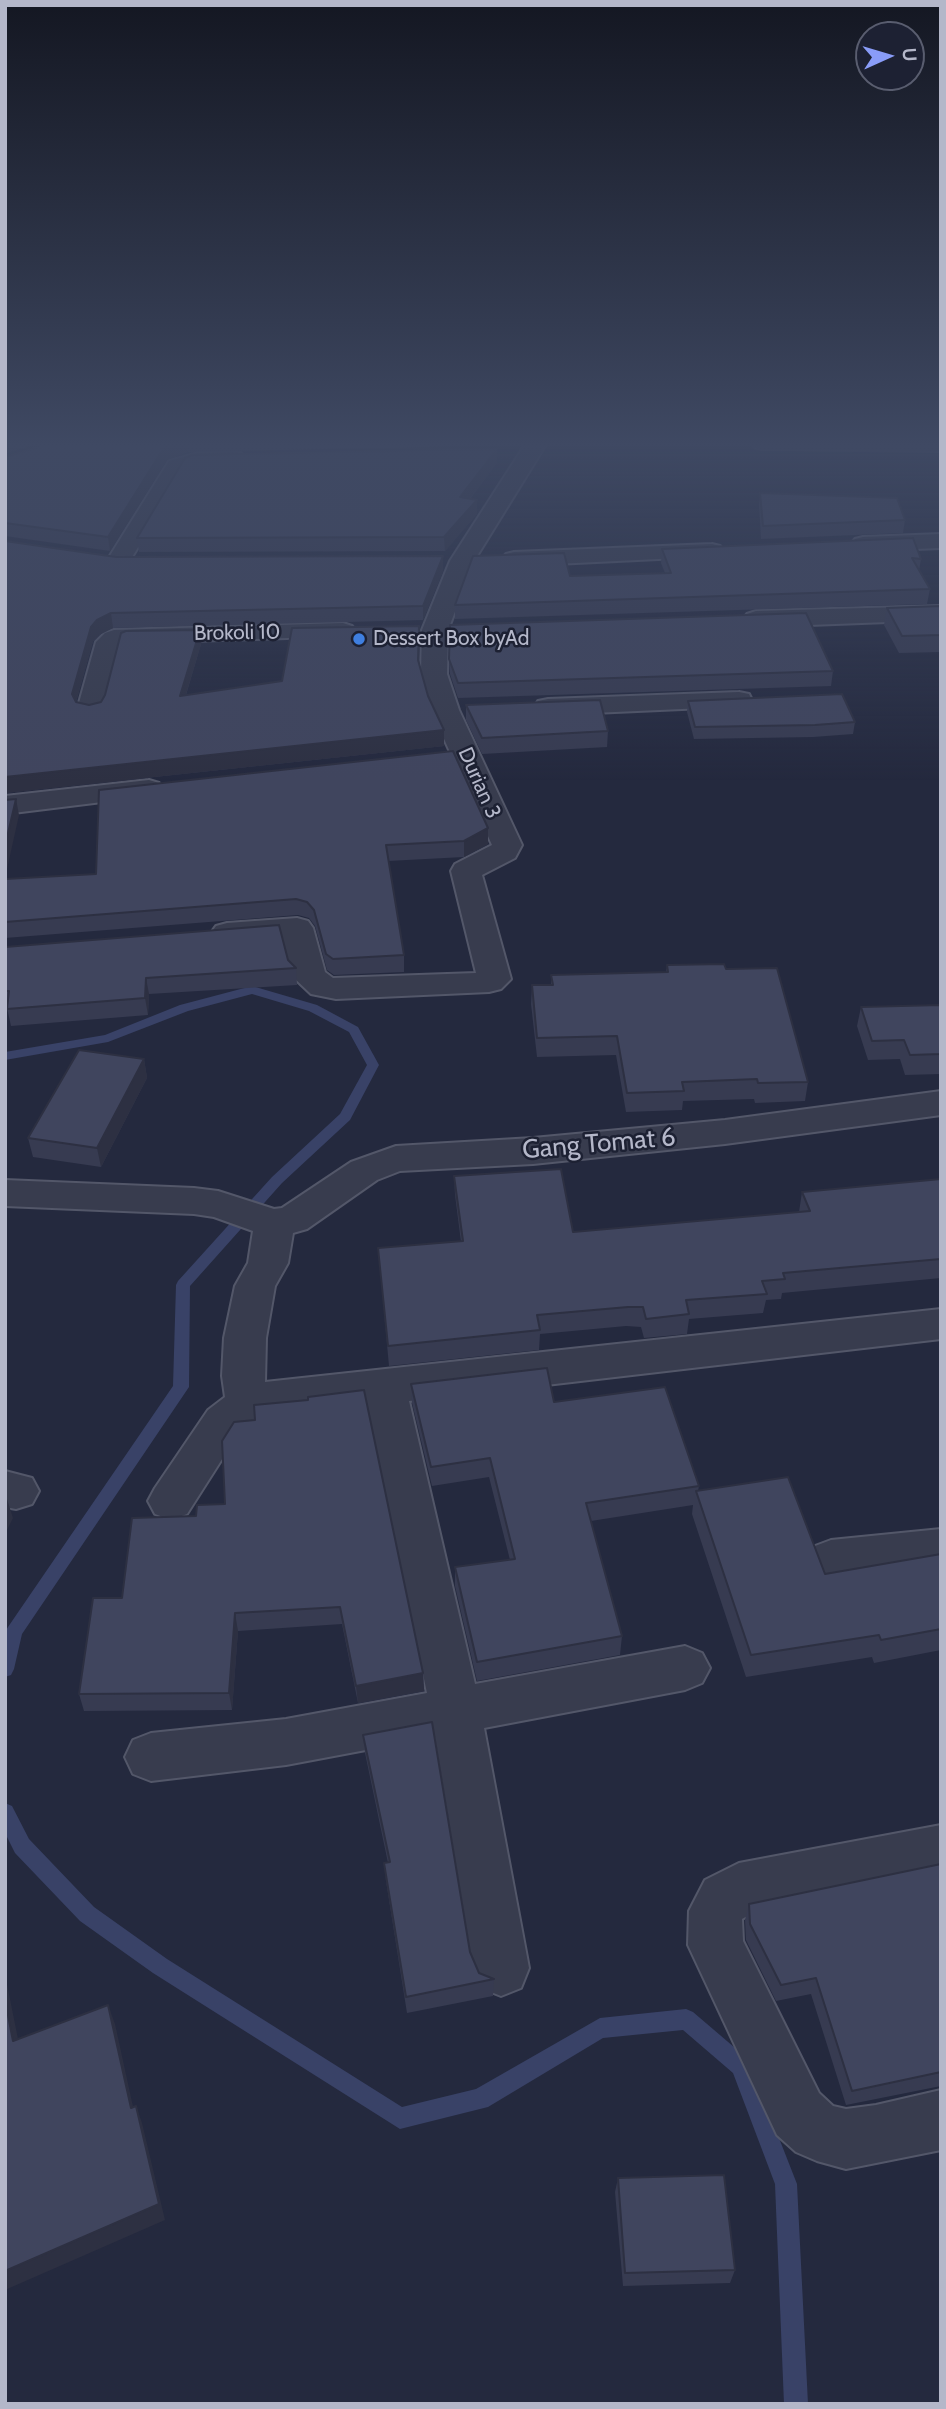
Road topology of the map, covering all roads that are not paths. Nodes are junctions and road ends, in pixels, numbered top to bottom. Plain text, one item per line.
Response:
1 (122, 555) edge
2 (466, 555) edge
3 (601, 555) edge
4 (93, 558) edge
5 (435, 561) edge
6 (462, 561) junction
7 (118, 562) junction
8 (144, 562) edge
9 (941, 613) edge
10 (738, 620) edge
11 (463, 629) edge
12 (408, 630) edge
13 (435, 630) junction
14 (368, 631) edge
15 (766, 699) edge
16 (529, 707) edge
17 (473, 709) edge
18 (92, 710) edge
19 (445, 710) junction
20 (181, 785) edge
21 (5, 805) edge
22 (196, 935) edge
23 (941, 1103) edge
24 (5, 1193) edge
25 (257, 1217) junction
26 (941, 1324) edge
27 (385, 1387) junction
28 (247, 1403) junction
29 (171, 1501) dead end
30 (941, 1548) edge
31 (831, 1560) dead end
32 (685, 1668) dead end
33 (456, 1711) junction
34 (151, 1757) dead end
35 (941, 1851) edge
36 (501, 1968) dead end
37 (941, 2120) edge

1 - 7 street
2 - 6 street, Durian 3
3 - 6 street
4 - 7 street
5 - 6 street
6 - 13 street, Durian 3
7 - 8 street
9 - 10 street
11 - 13 street
12 - 13 street
13 - 19 street, Durian 3
14 - 18 street, Brokoli 10
15 - 16 street
17 - 19 street
19 - 22 street, Durian 3
20 - 21 street
23 - 25 street, Gang Tomat 6
24 - 25 street
25 - 28 street
26 - 27 street
27 - 28 street
27 - 33 street
28 - 29 street
30 - 31 street
32 - 33 street
33 - 34 street
33 - 36 street
35 - 37 street

